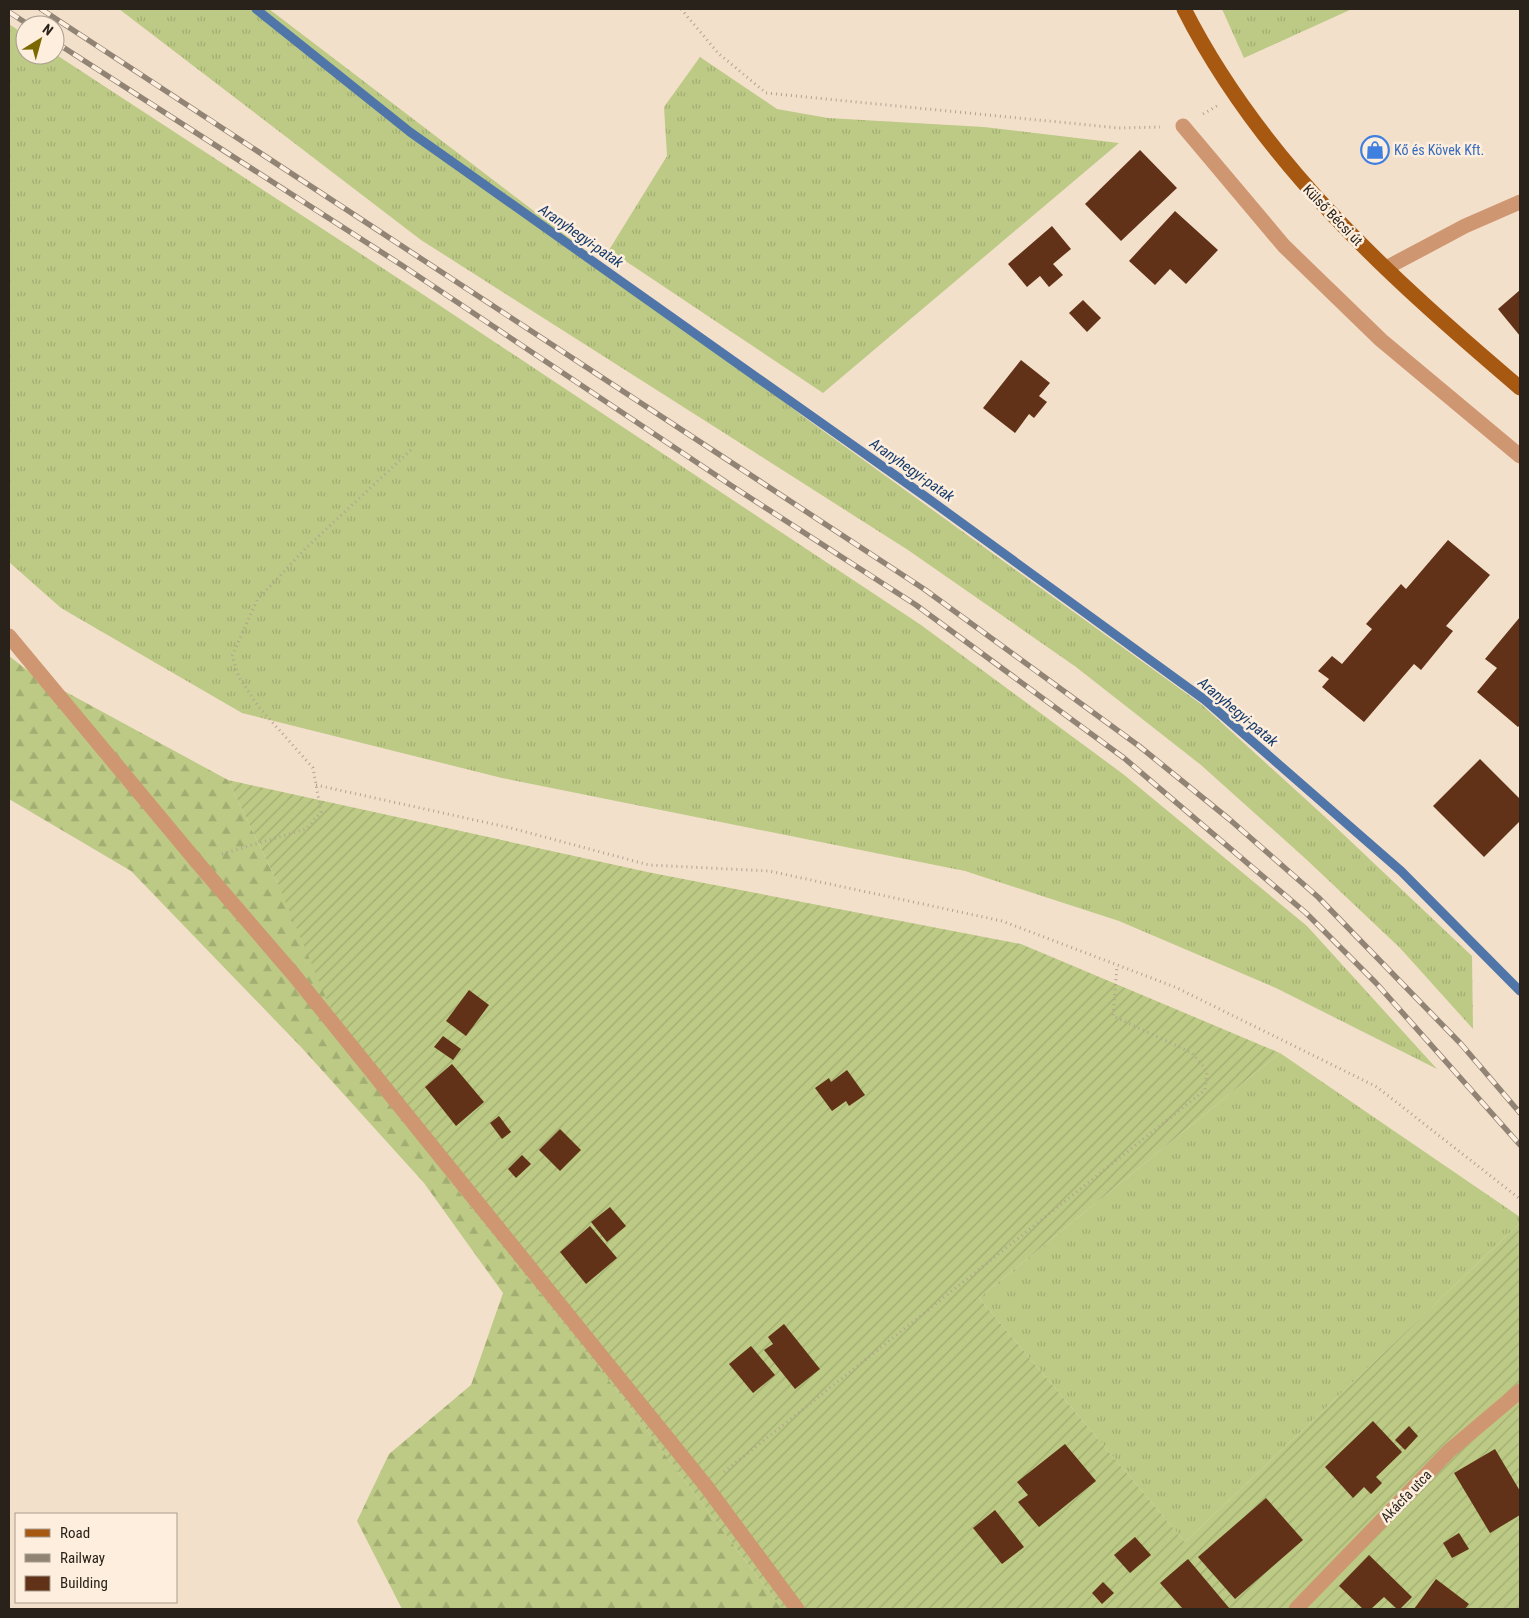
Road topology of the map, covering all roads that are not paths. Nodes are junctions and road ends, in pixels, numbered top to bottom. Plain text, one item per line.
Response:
1 (1184, 9) edge
2 (1183, 126) road end
3 (1520, 202) edge
4 (1386, 268) junction
5 (1520, 388) edge
6 (1520, 456) edge
7 (9, 636) edge
8 (1520, 1390) edge
9 (797, 1609) edge
10 (1297, 1609) edge

1 - 4 main road, Külső Bécsi út
2 - 6 street
3 - 4 street
4 - 5 main road, Külső Bécsi út
7 - 9 street
8 - 10 street, Akácfa utca

